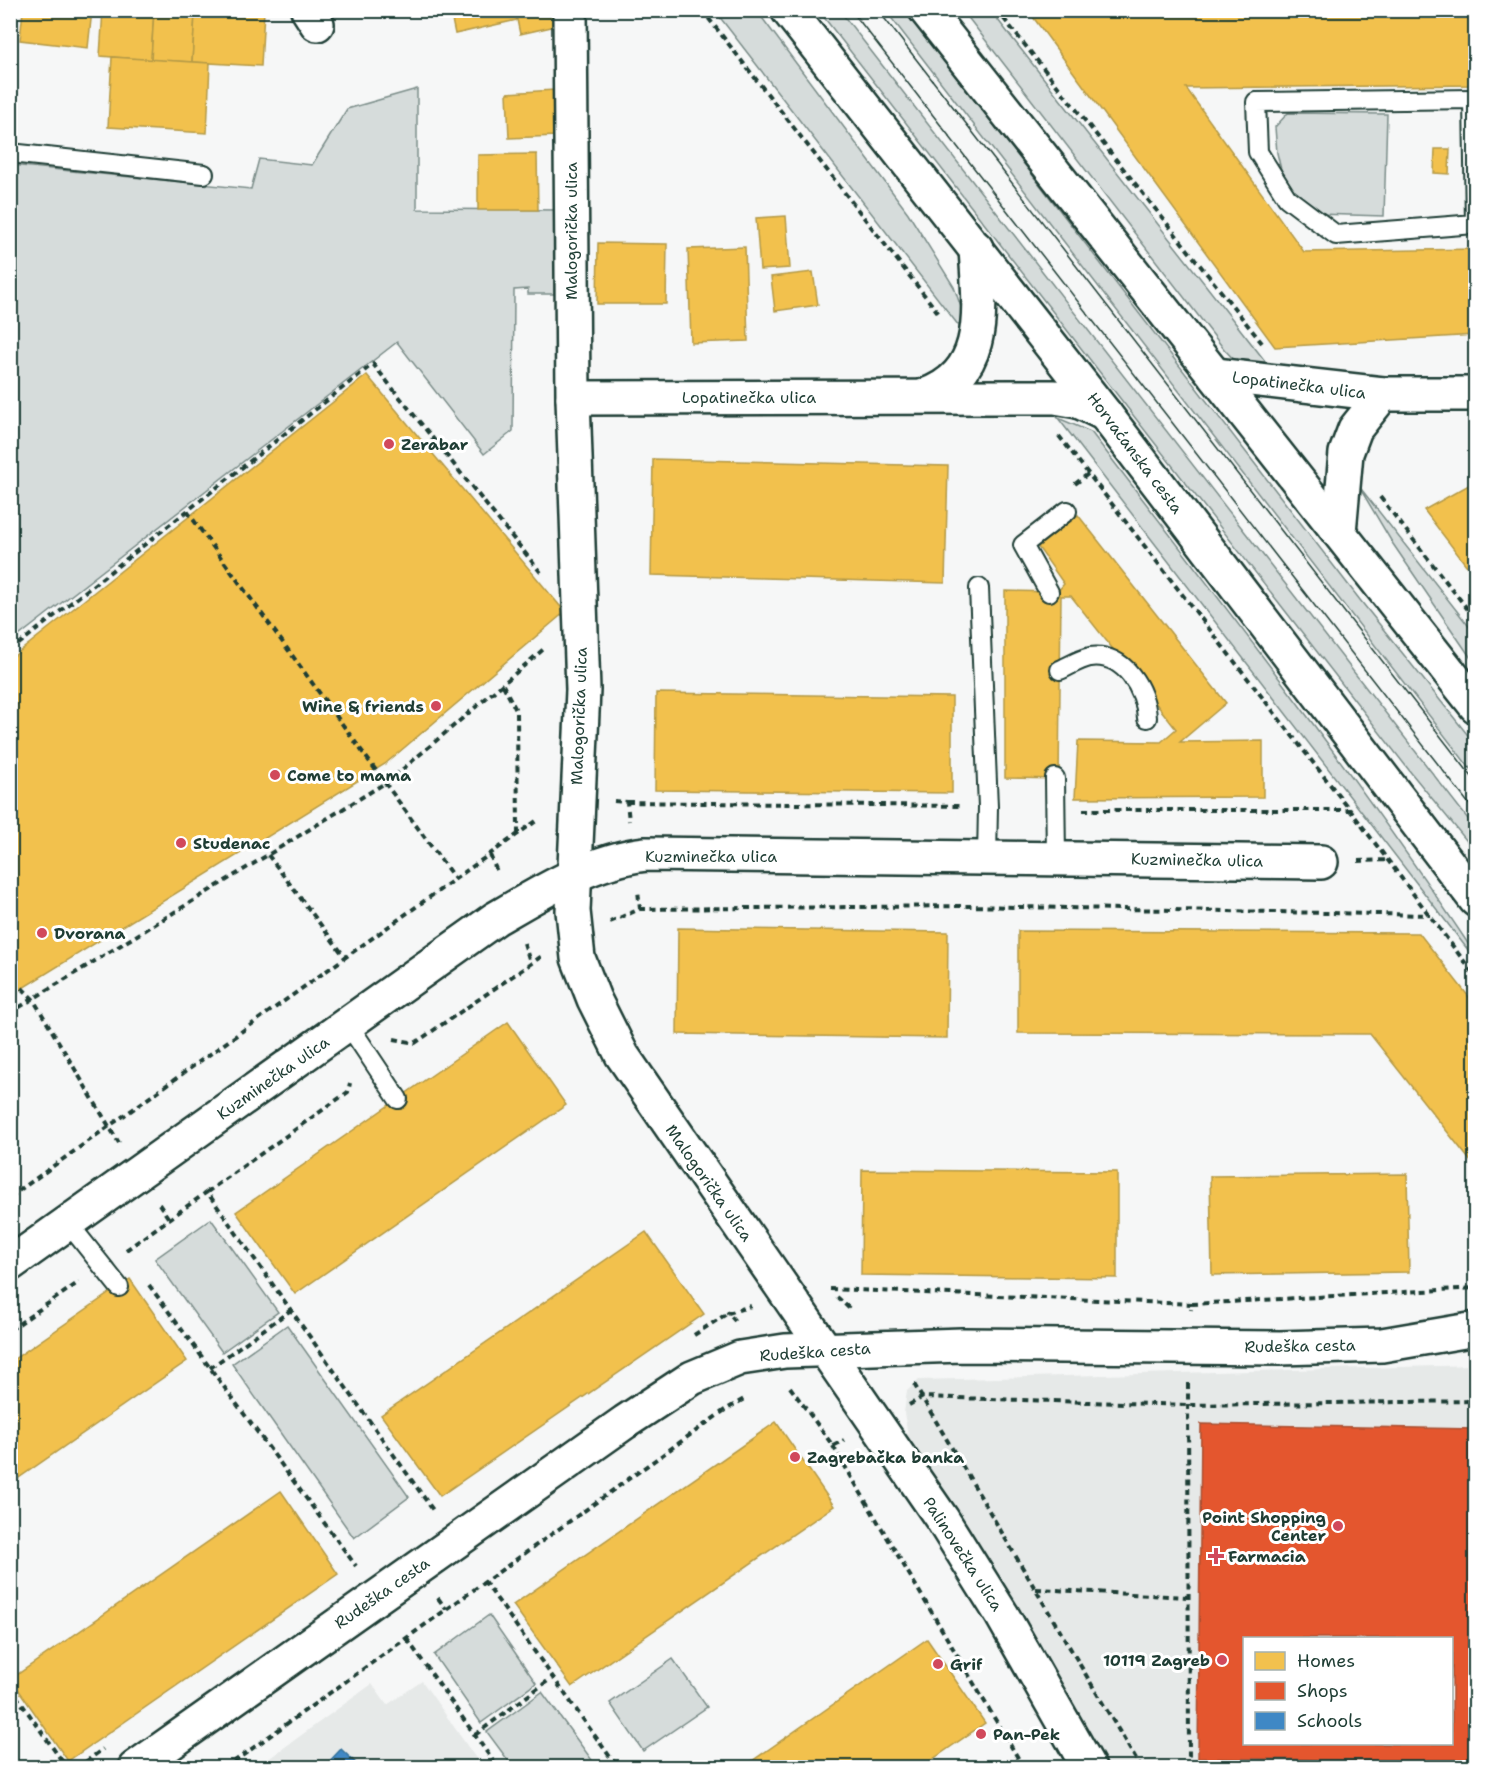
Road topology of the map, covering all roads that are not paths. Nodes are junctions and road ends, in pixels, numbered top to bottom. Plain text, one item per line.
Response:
1 (570, 10) edge
2 (788, 10) edge
3 (926, 10) edge
4 (1474, 99) edge
5 (10, 153) edge
6 (204, 174) dead end
7 (976, 248) junction
8 (1215, 375) junction
9 (1383, 394) junction
10 (1476, 394) edge
11 (924, 396) junction
12 (573, 398) junction
13 (1105, 414) junction
14 (1067, 511) dead end
15 (1339, 532) junction
16 (979, 588) dead end
17 (1049, 592) dead end
18 (1060, 670) dead end
19 (1476, 705) edge
20 (1147, 718) dead end
21 (1055, 778) dead end
22 (987, 858) junction
23 (1056, 859) junction
24 (1321, 861) dead end
25 (575, 875) junction
26 (1476, 900) edge
27 (348, 1024) junction
28 (398, 1099) dead end
29 (68, 1223) junction
30 (10, 1264) edge
31 (119, 1287) dead end
32 (1476, 1329) edge
33 (825, 1349) junction
34 (135, 1767) edge
35 (1089, 1767) edge

1 - 12 street, Malogorička ulica
2 - 7 street, Horvaćanska cesta
3 - 8 street
4 - 4 lane
5 - 6 lane
7 - 11 street, Lopatinečka ulica
7 - 13 street, Horvaćanska cesta
8 - 9 street, Lopatinečka ulica
8 - 15 street
9 - 10 street, Lopatinečka ulica
9 - 15 street, Lopatinečka ulica
11 - 12 street, Lopatinečka ulica
11 - 13 street, Lopatinečka ulica
12 - 25 street, Malogorička ulica
13 - 26 street, Horvaćanska cesta
14 - 17 lane
15 - 19 street
16 - 22 lane
18 - 20 lane
21 - 23 lane
22 - 23 street, Kuzminečka ulica
22 - 25 street, Kuzminečka ulica
23 - 24 street, Kuzminečka ulica
25 - 27 street, Kuzminečka ulica
25 - 33 street, Malogorička ulica
27 - 28 lane
27 - 29 street, Kuzminečka ulica
29 - 30 street, Kuzminečka ulica
29 - 31 lane
32 - 33 street, Rudeška cesta
33 - 34 street, Rudeška cesta
33 - 35 street, Palinovečka ulica

